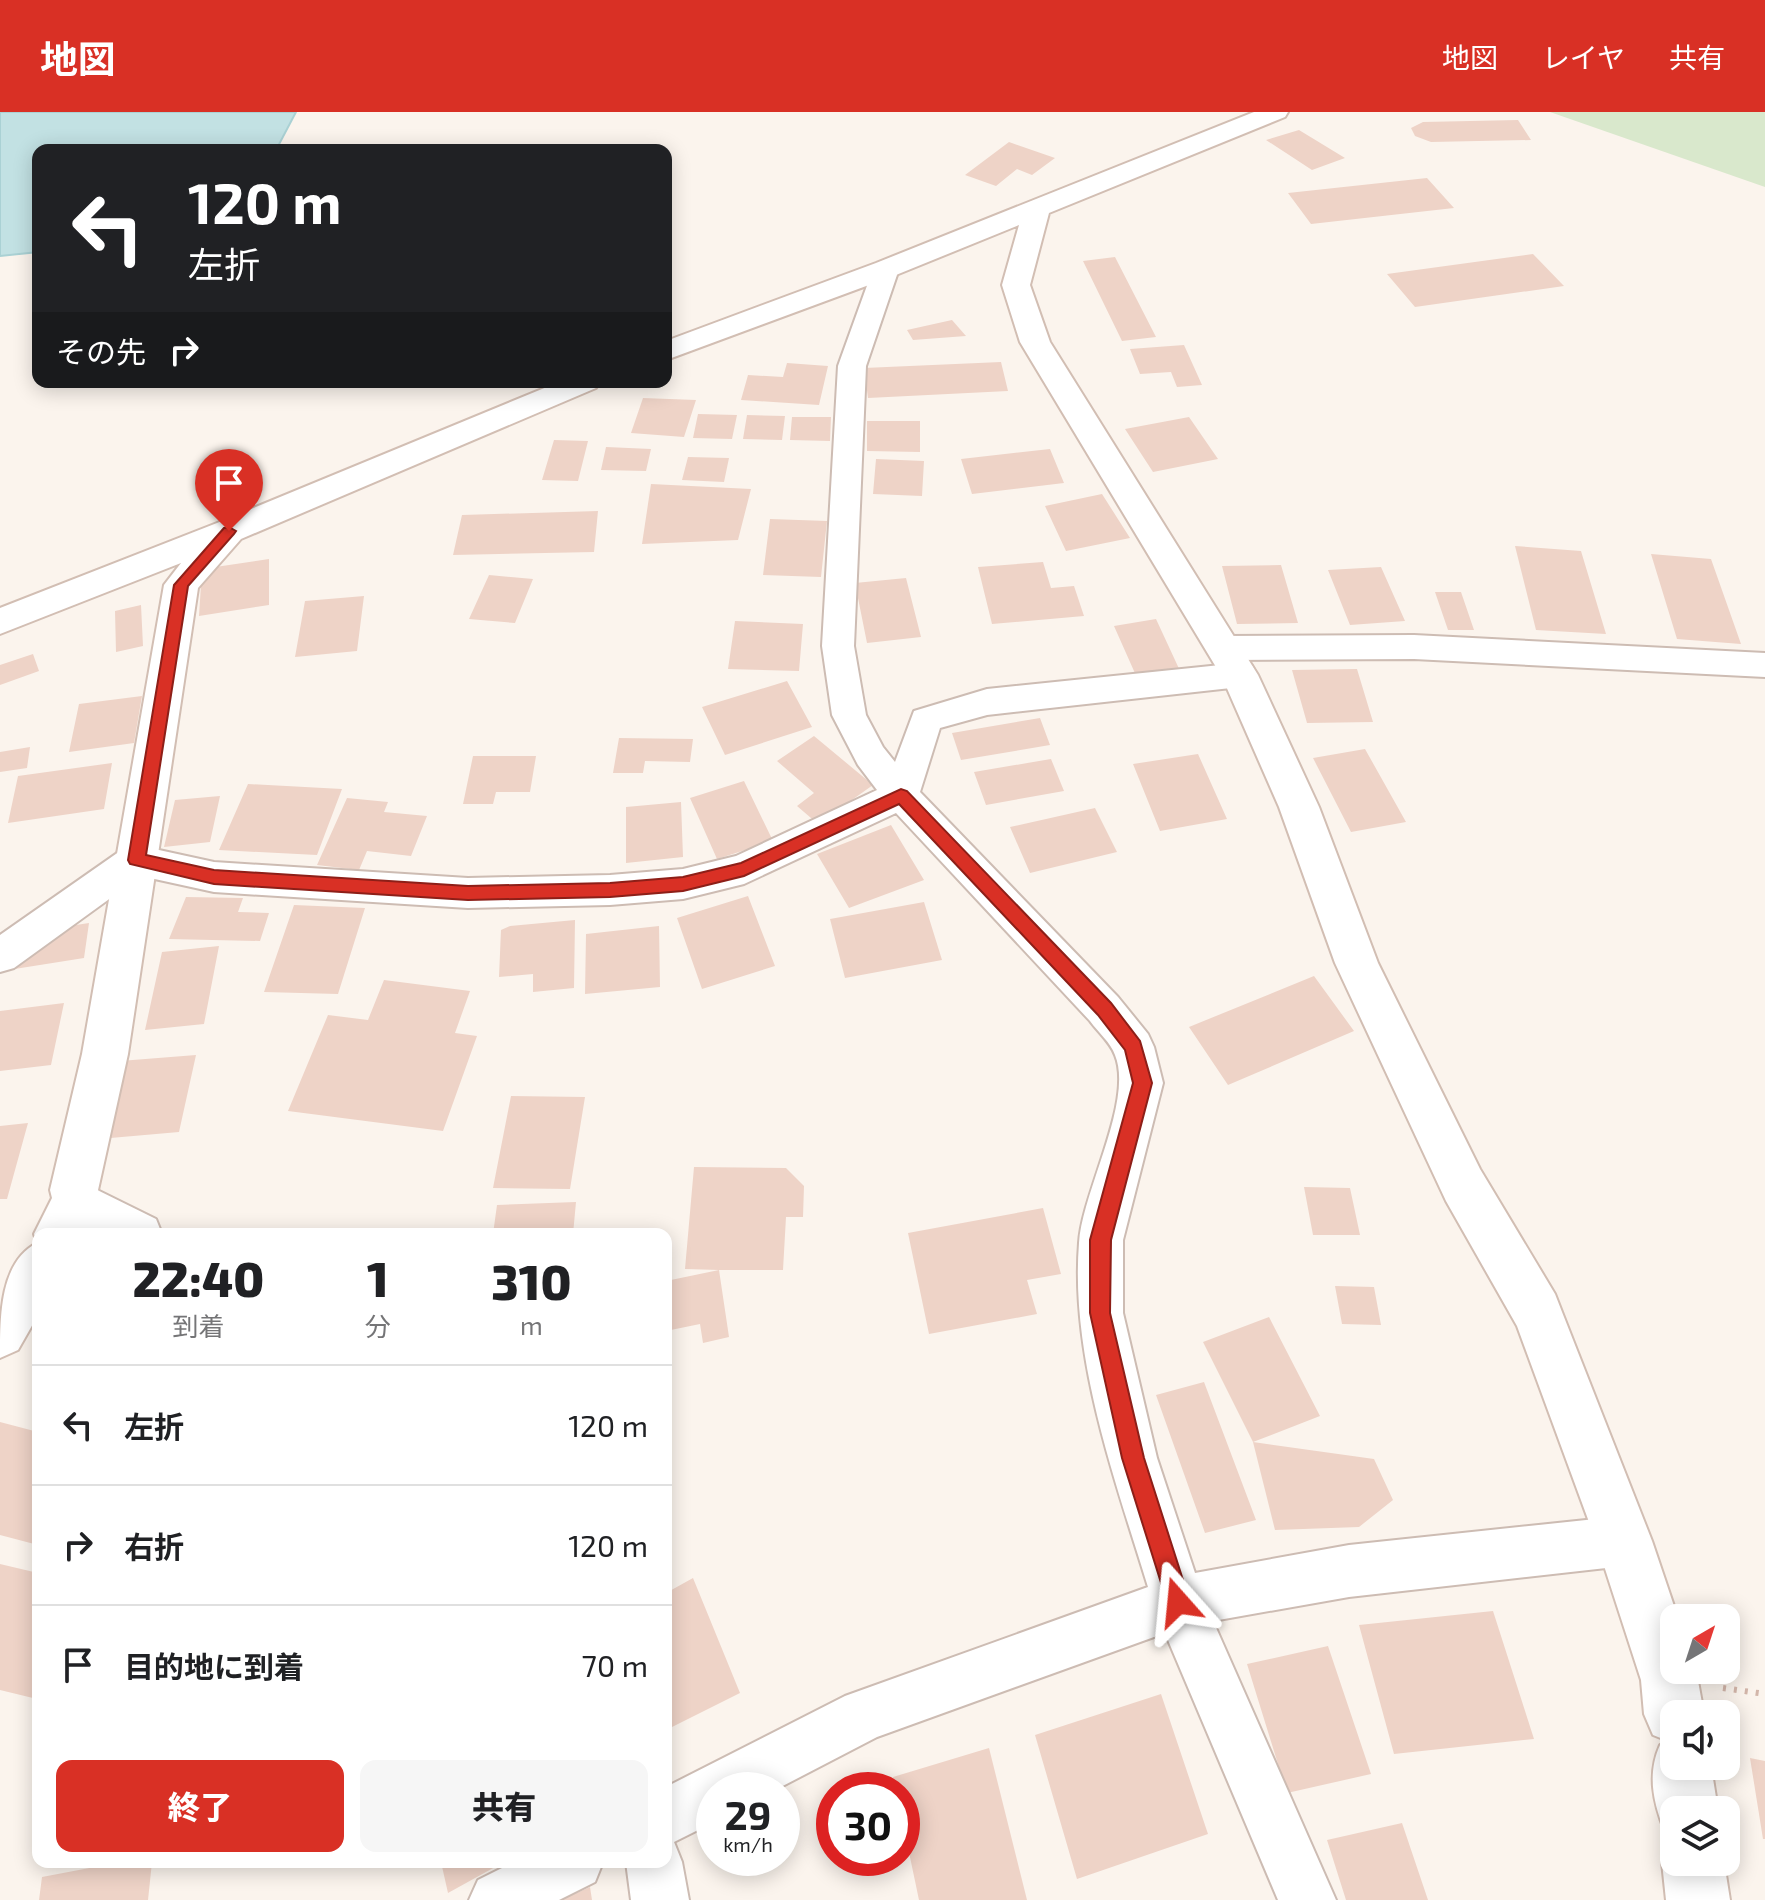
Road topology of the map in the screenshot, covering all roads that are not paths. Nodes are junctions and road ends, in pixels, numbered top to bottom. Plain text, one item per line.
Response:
1 (1276, 112) edge
2 (1037, 208) junction
3 (886, 269) junction
4 (672, 349) edge
5 (571, 388) edge
6 (229, 531) junction
7 (0, 622) edge
8 (1233, 661) junction
9 (1765, 665) edge
10 (901, 795) junction
11 (136, 860) junction
12 (0, 956) edge
13 (67, 1217) edge
14 (114, 1228) edge
15 (32, 1277) edge
16 (0, 1332) edge
17 (1624, 1541) junction
18 (1178, 1602) junction
19 (1672, 1700) edge
20 (753, 1772) edge
21 (696, 1801) edge
22 (672, 1814) edge
23 (563, 1868) edge
24 (655, 1868) edge
25 (1695, 1876) edge
26 (498, 1900) edge
27 (660, 1900) edge
28 (1307, 1900) edge
29 (1698, 1900) edge

1 - 2 street
2 - 3 street
2 - 8 street
3 - 4 street
3 - 10 street
5 - 6 street
6 - 7 street
6 - 11 street
8 - 9 street
8 - 10 street
8 - 17 street
10 - 11 street
10 - 18 street
11 - 12 street
11 - 13 street
13 - 14 street
15 - 16 street
17 - 18 street
17 - 19 street
18 - 20 street
18 - 28 street
21 - 22 street
23 - 26 street
24 - 27 street
25 - 29 street

